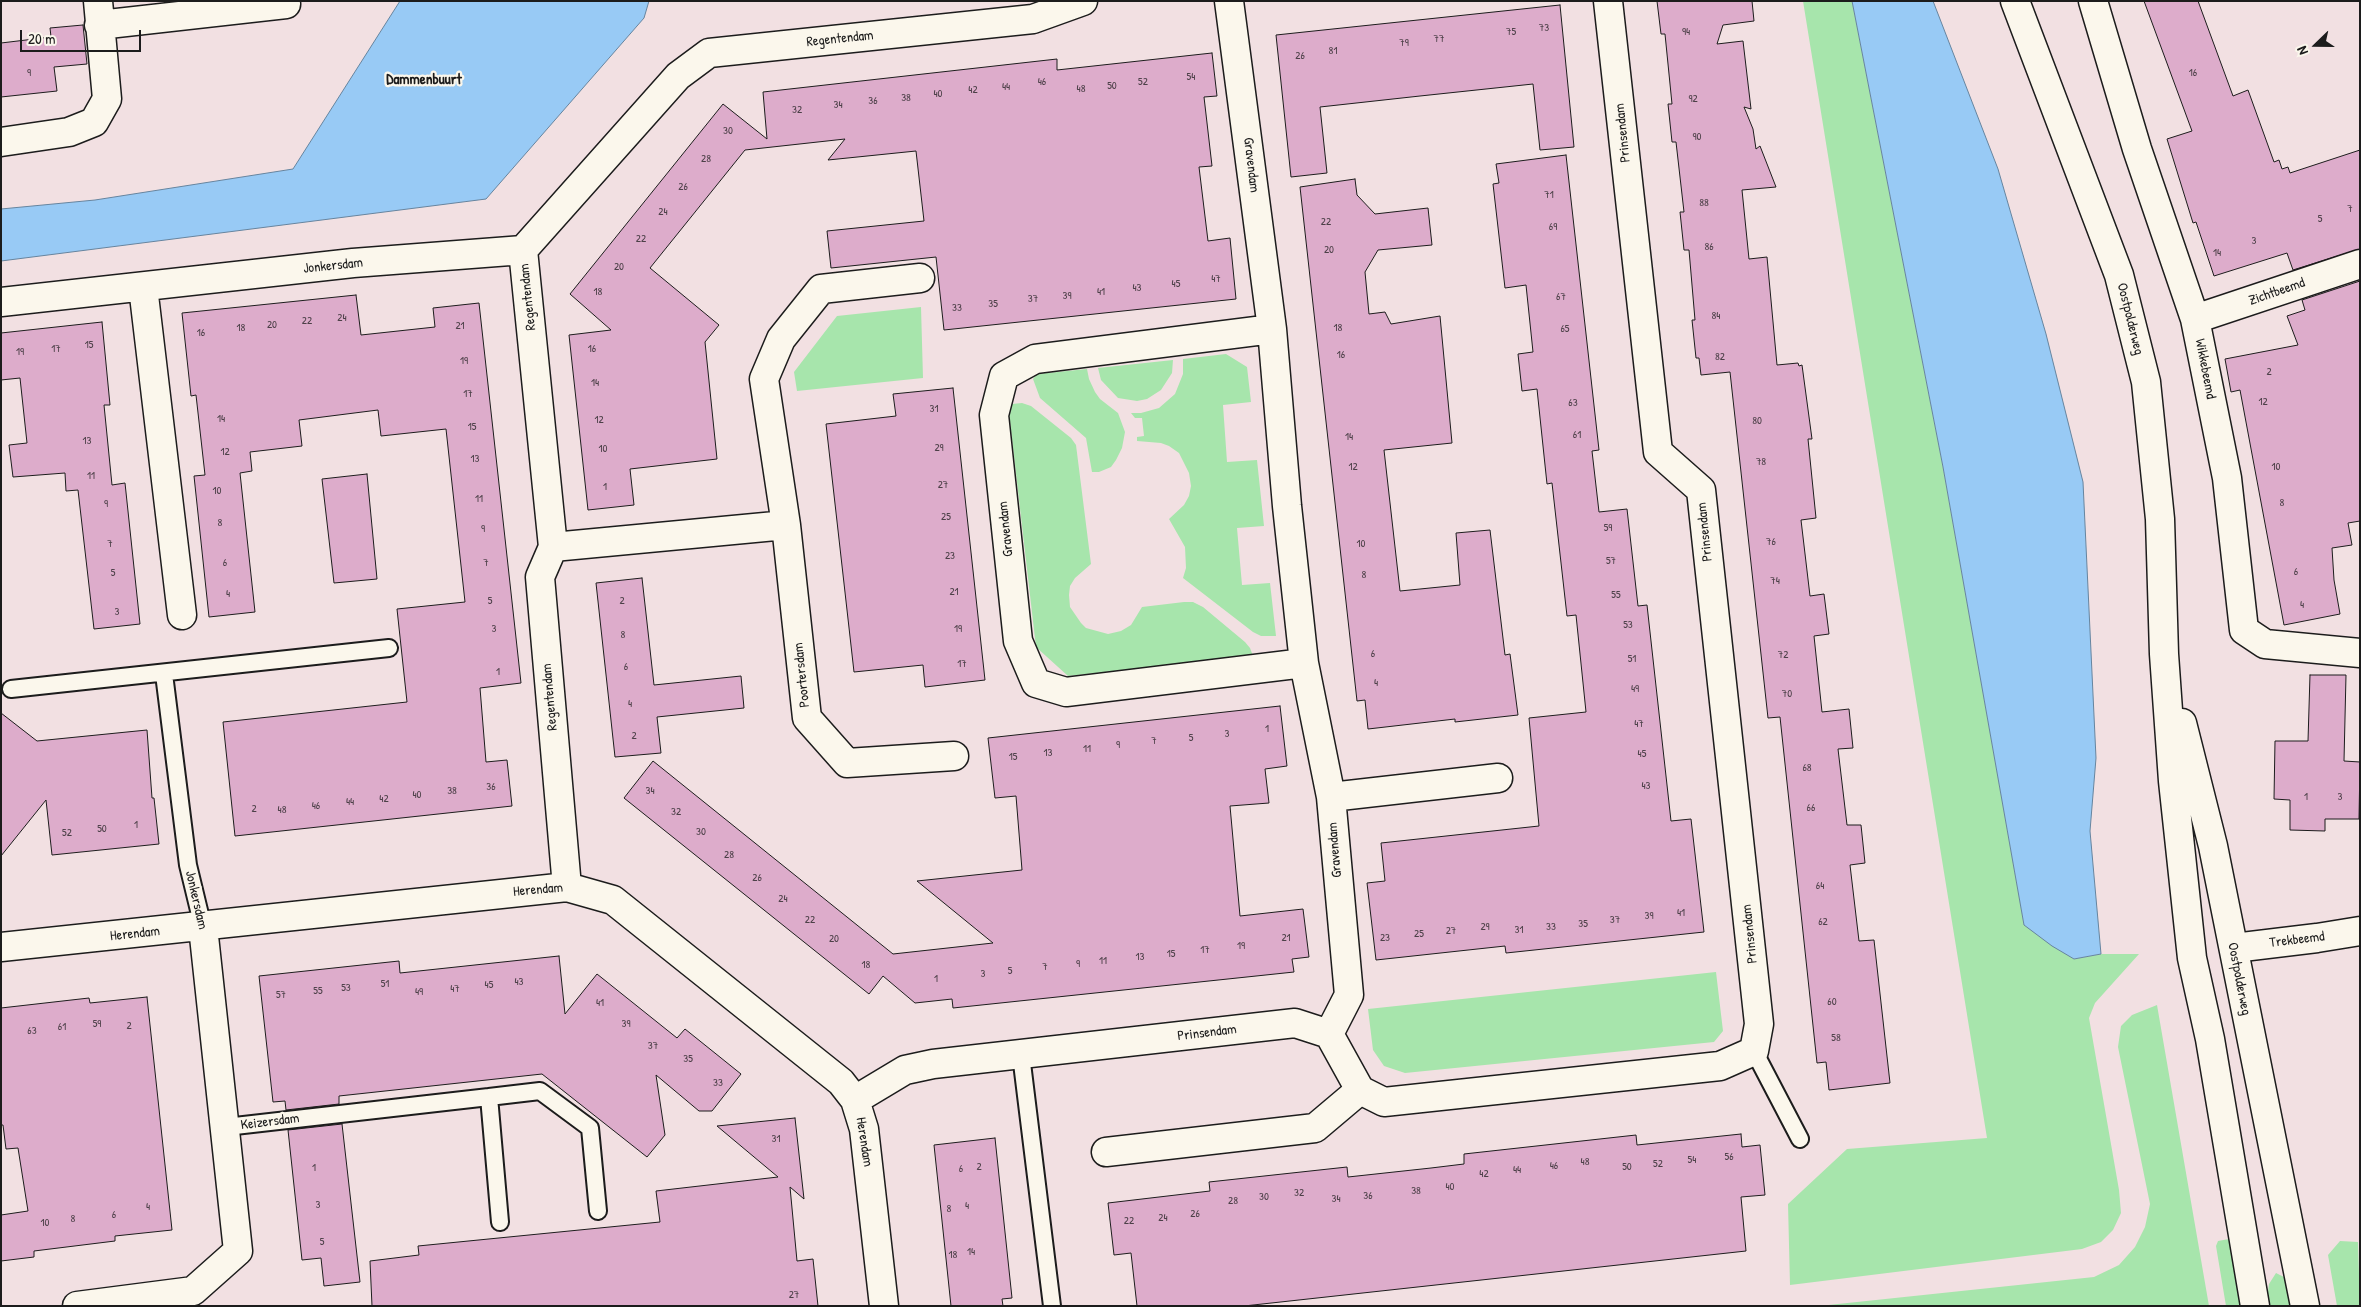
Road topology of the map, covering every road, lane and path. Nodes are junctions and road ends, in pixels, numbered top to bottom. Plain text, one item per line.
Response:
1 (1229, 1) edge
2 (1608, 1) edge
3 (2015, 1) edge
4 (2093, 1) edge
5 (1075, 2) edge
6 (286, 4) dead end
7 (98, 13) edge
8 (1, 142) edge
9 (523, 250) junction
10 (2360, 264) edge
11 (920, 278) dead end
12 (143, 287) junction
13 (1, 302) edge
14 (2195, 319) junction
15 (1272, 329) junction
16 (786, 525) junction
17 (553, 547) junction
18 (182, 615) dead end
19 (389, 648) dead end
20 (2360, 653) edge
21 (2164, 654) junction
22 (1304, 663) junction
23 (164, 674) junction
24 (11, 689) dead end
25 (954, 756) dead end
26 (1498, 778) dead end
27 (1331, 797) junction
28 (567, 887) junction
29 (203, 927) junction
30 (2360, 930) edge
31 (1, 947) edge
32 (2234, 948) junction
33 (2192, 958) junction
34 (1329, 1034) junction
35 (1754, 1051) junction
36 (1021, 1055) junction
37 (1360, 1090) junction
38 (489, 1097) junction
39 (855, 1100) junction
40 (226, 1127) junction
41 (1800, 1139) dead end
42 (1106, 1152) dead end
43 (598, 1211) dead end
44 (500, 1222) dead end
45 (77, 1306) edge
46 (884, 1306) edge
47 (1052, 1306) edge
48 (2255, 1306) edge
49 (2306, 1306) edge

1 - 15 street, Gravendam
2 - 35 street, Prinsendam
3 - 21 street, Oostpolderweg
4 - 14 street, Wikkebeemd
5 - 9 street, Regentendam
6 - 7 street
7 - 8 street
9 - 12 street, Jonkersdam
9 - 17 street, Regentendam
10 - 14 street, Zichtbeemd
11 - 16 street, Poortersdam
12 - 13 street, Jonkersdam
12 - 18 street
14 - 20 street, Wikkebeemd
15 - 22 street, Gravendam
15 - 22 street, Gravendam
16 - 17 street
16 - 25 street, Poortersdam
17 - 28 street, Regentendam
19 - 23 lane
21 - 32 street, Oostpolderweg
21 - 33 street, Oostpolderweg
22 - 27 street, Gravendam
23 - 24 lane
23 - 29 lane, Jonkersdam
26 - 27 street
27 - 34 street, Gravendam
28 - 29 street, Herendam
28 - 39 street, Herendam
29 - 31 street, Herendam
29 - 40 street, Jonkersdam
30 - 32 street, Trekbeemd
32 - 33 street, Trekbeemd
32 - 49 street, Oostpolderweg
33 - 48 street, Oostpolderweg
34 - 36 street, Prinsendam
34 - 37 street
35 - 37 street
35 - 41 lane
36 - 39 street, Prinsendam
36 - 47 lane
37 - 42 street
38 - 40 lane, Keizersdam
38 - 43 lane, Keizersdam
38 - 44 lane
39 - 46 street, Herendam
40 - 45 street, Keizersdam

